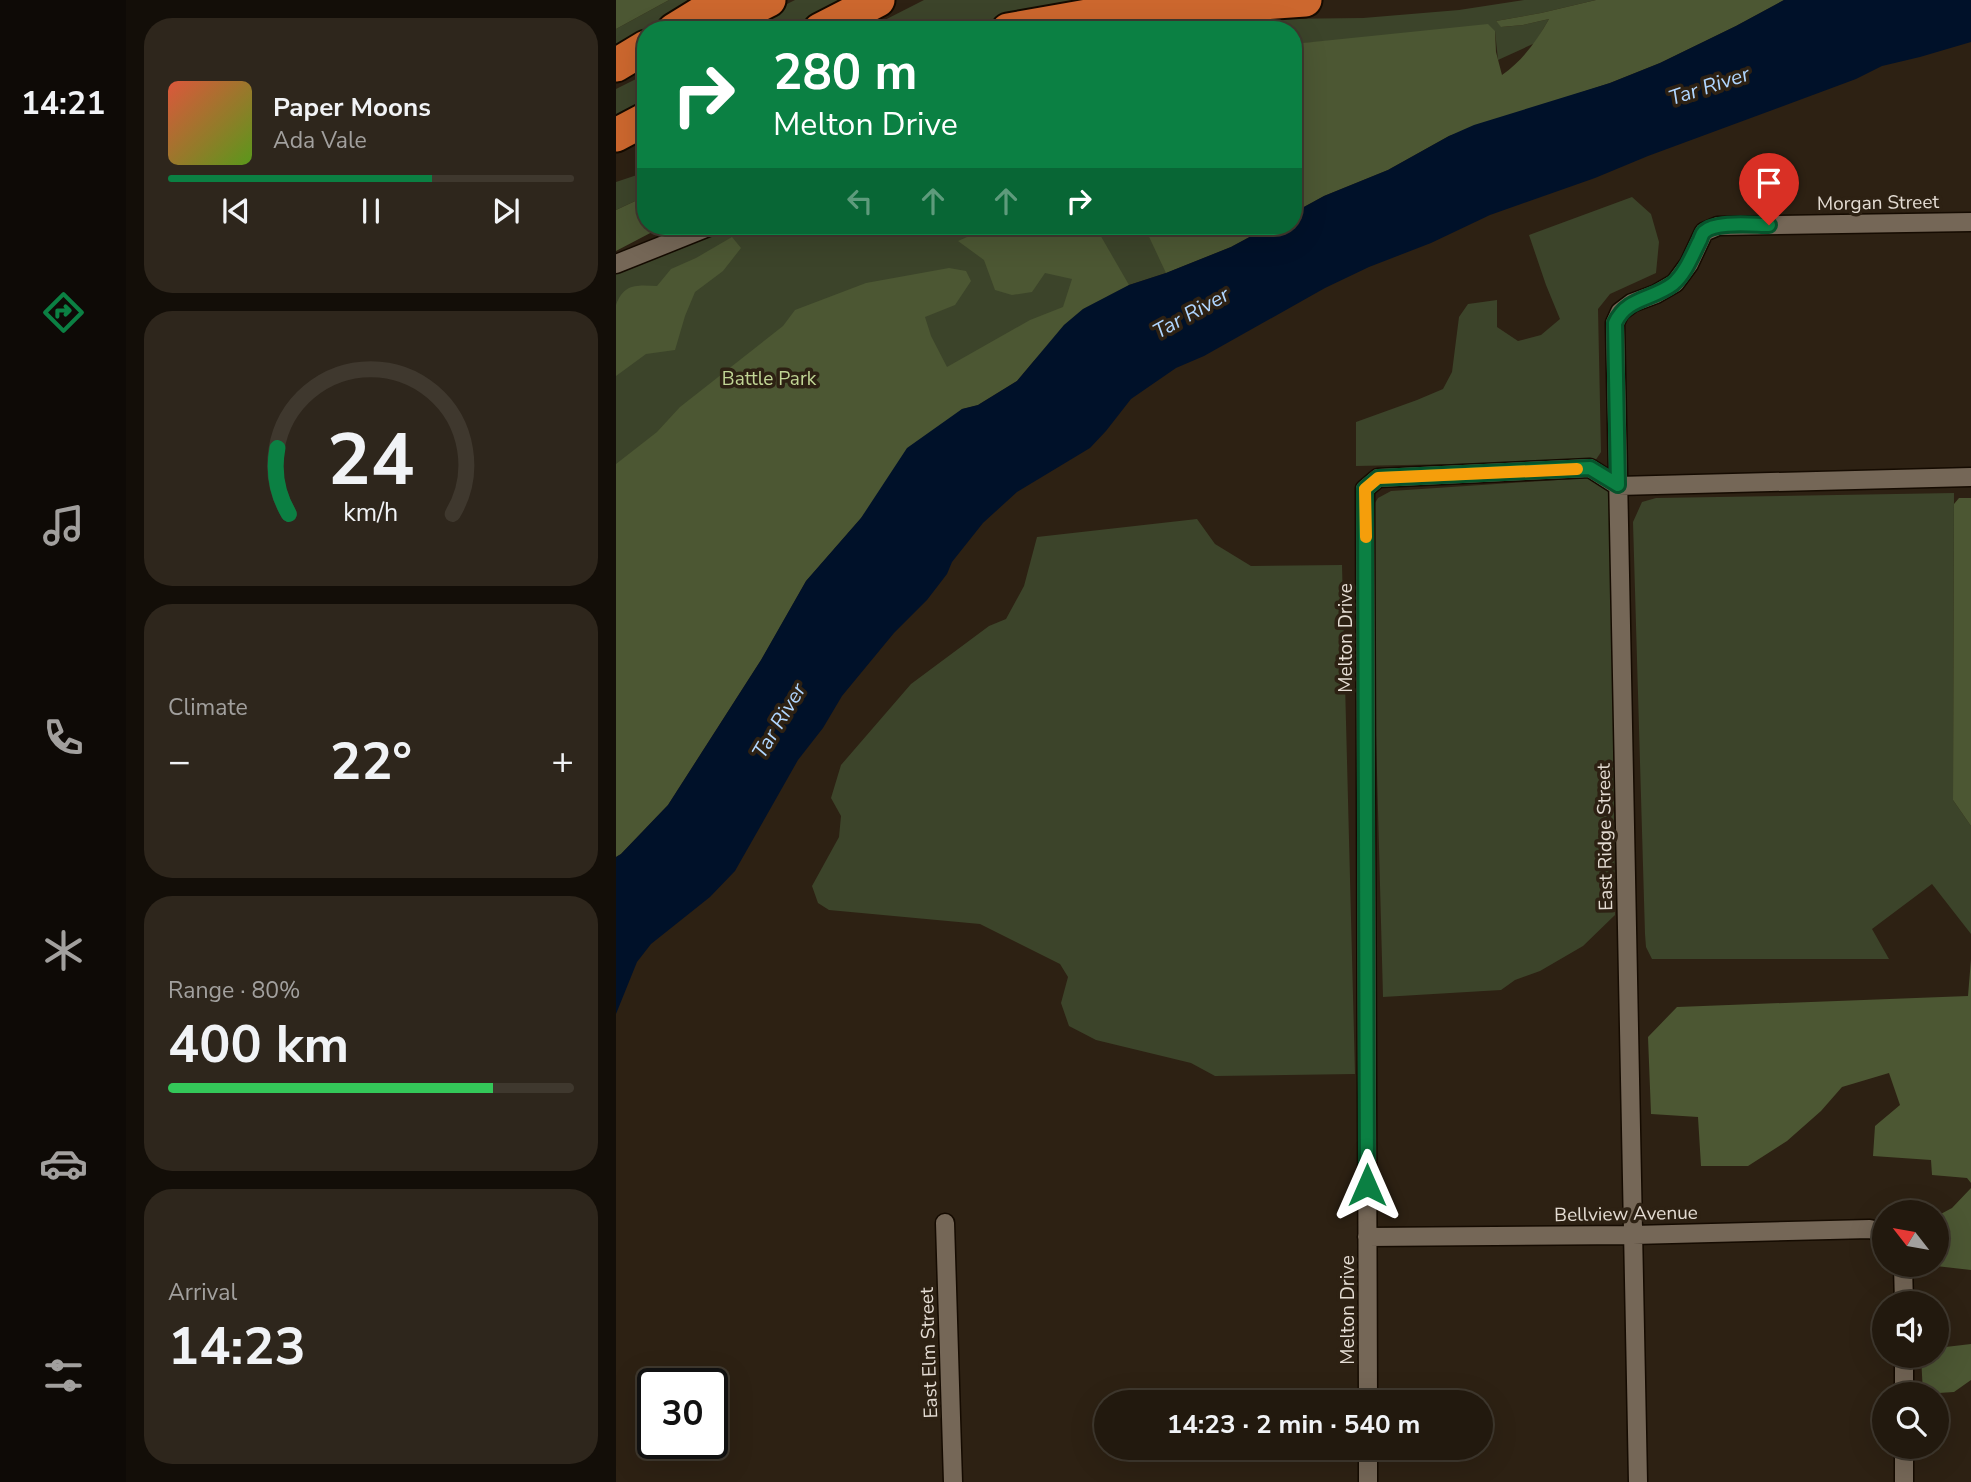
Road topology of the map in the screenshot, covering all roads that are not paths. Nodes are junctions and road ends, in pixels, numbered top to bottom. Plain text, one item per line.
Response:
1 (723, 0) edge
2 (769, 0) edge
3 (878, 0) edge
4 (1305, 0) edge
5 (689, 21) edge
6 (728, 21) edge
7 (837, 21) edge
8 (1059, 21) edge
9 (637, 52) edge
10 (616, 65) edge
11 (637, 66) edge
12 (616, 77) edge
13 (637, 124) edge
14 (616, 135) edge
15 (637, 144) edge
16 (616, 151) edge
17 (1971, 222) edge
18 (1704, 232) joint
19 (688, 235) edge
20 (616, 264) edge
21 (1971, 477) edge
22 (1618, 485) junction
23 (945, 1223) dead end
24 (1872, 1230) edge
25 (1633, 1235) junction
26 (1367, 1237) junction
27 (1368, 1390) edge
28 (1904, 1459) edge
29 (1368, 1460) edge
30 (953, 1482) edge
31 (1368, 1482) edge
32 (1638, 1482) edge
33 (1904, 1482) edge

1 - 5 highway
2 - 6 highway
3 - 7 highway
4 - 8 highway
9 - 10 highway
11 - 12 highway
13 - 14 highway
15 - 16 highway
17 - 18 street, Morgan Street
18 - 22 street, East Ridge Street
19 - 20 street
21 - 22 street
22 - 25 street, East Ridge Street
22 - 26 street, Melton Drive
23 - 30 street, East Elm Street
24 - 25 street, Bellview Avenue
25 - 26 street, Bellview Avenue
25 - 32 street, East Ridge Street
26 - 27 street, Melton Drive
28 - 33 street
29 - 31 street

